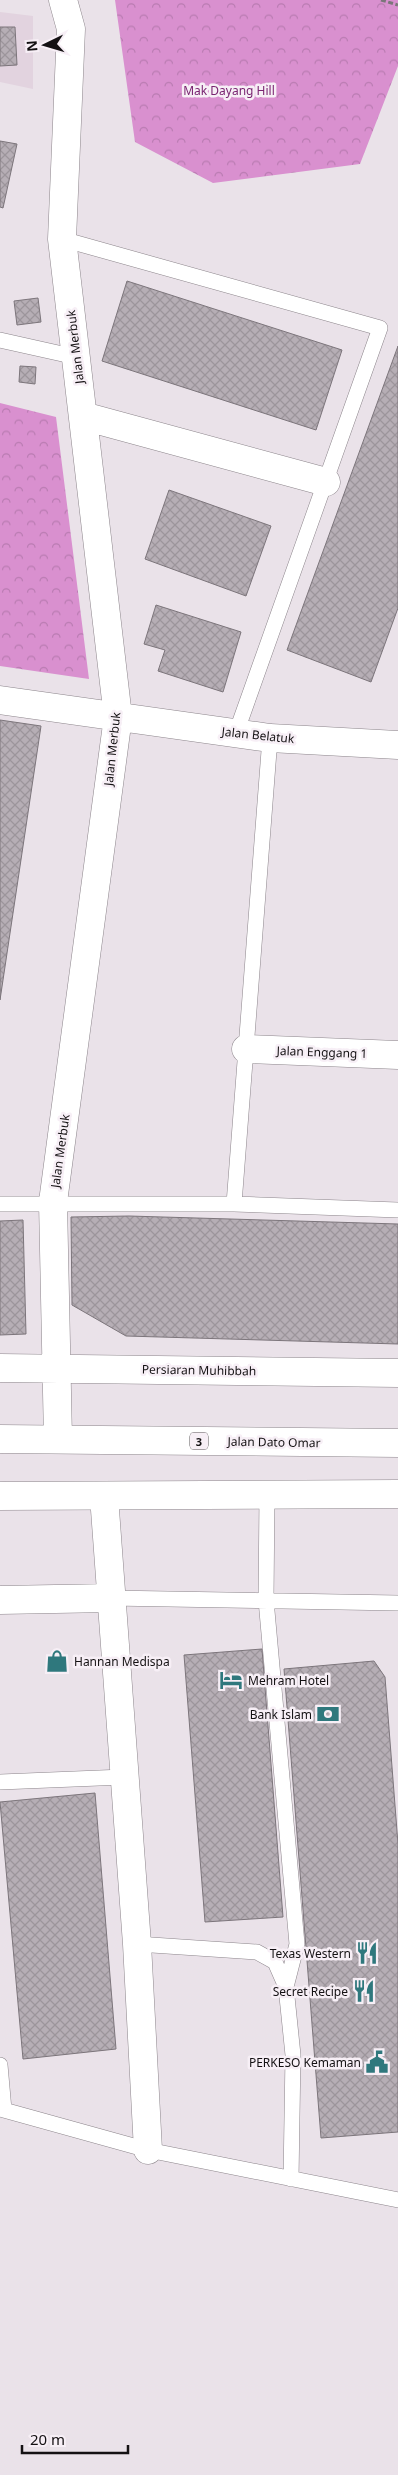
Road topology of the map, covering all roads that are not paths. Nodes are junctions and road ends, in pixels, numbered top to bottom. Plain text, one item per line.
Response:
1 (62, 0) edge
2 (62, 239) junction
3 (0, 340) edge
4 (76, 357) junction
5 (83, 416) junction
6 (326, 482) junction
7 (0, 700) edge
8 (118, 717) junction
9 (236, 734) junction
10 (270, 738) junction
11 (398, 746) edge
12 (246, 1049) junction
13 (398, 1054) edge
14 (53, 1202) junction
15 (0, 1204) edge
16 (234, 1204) junction
17 (398, 1210) edge
18 (0, 1368) edge
19 (56, 1369) junction
20 (398, 1372) edge
21 (58, 1439) junction
22 (0, 1440) edge
23 (398, 1443) edge
24 (398, 1494) edge
25 (267, 1495) junction
26 (0, 1496) edge
27 (104, 1496) junction
28 (110, 1598) junction
29 (0, 1600) edge
30 (266, 1600) junction
31 (398, 1603) edge
32 (124, 1777) junction
33 (0, 1782) edge
34 (137, 1944) junction
35 (286, 1987) junction
36 (0, 2065) edge
37 (2, 2109) edge
38 (148, 2150) junction
39 (291, 2179) junction
40 (398, 2200) edge

1 - 2 main road, Jalan Merbuk
2 - 4 main road, Jalan Merbuk
2 - 6 lane
3 - 4 lane
4 - 5 main road, Jalan Merbuk
5 - 6 main road
5 - 8 main road, Jalan Merbuk
6 - 9 lane
7 - 8 main road, Jalan Belatuk
8 - 9 main road, Jalan Belatuk
8 - 14 main road, Jalan Merbuk
9 - 10 main road, Jalan Belatuk
10 - 11 main road, Jalan Belatuk
10 - 12 lane
12 - 13 main road, Jalan Enggang 1
12 - 16 lane
14 - 15 lane
14 - 16 lane
14 - 19 main road, Jalan Merbuk
16 - 17 lane
18 - 19 main road, Persiaran Muhibbah
19 - 20 main road, Persiaran Muhibbah
19 - 21 main road, Jalan Merbuk
21 - 22 main road, Jalan Dato Omar / 3
21 - 23 main road, Jalan Dato Omar / 3
24 - 25 main road
25 - 27 main road
25 - 30 lane
26 - 27 main road
27 - 28 main road
28 - 29 main road
28 - 30 lane
28 - 32 main road
30 - 31 lane
30 - 35 lane
32 - 33 lane
32 - 34 main road
34 - 35 lane
34 - 38 main road
35 - 39 lane
36 - 37 lane
37 - 38 lane
38 - 39 lane
39 - 40 lane

